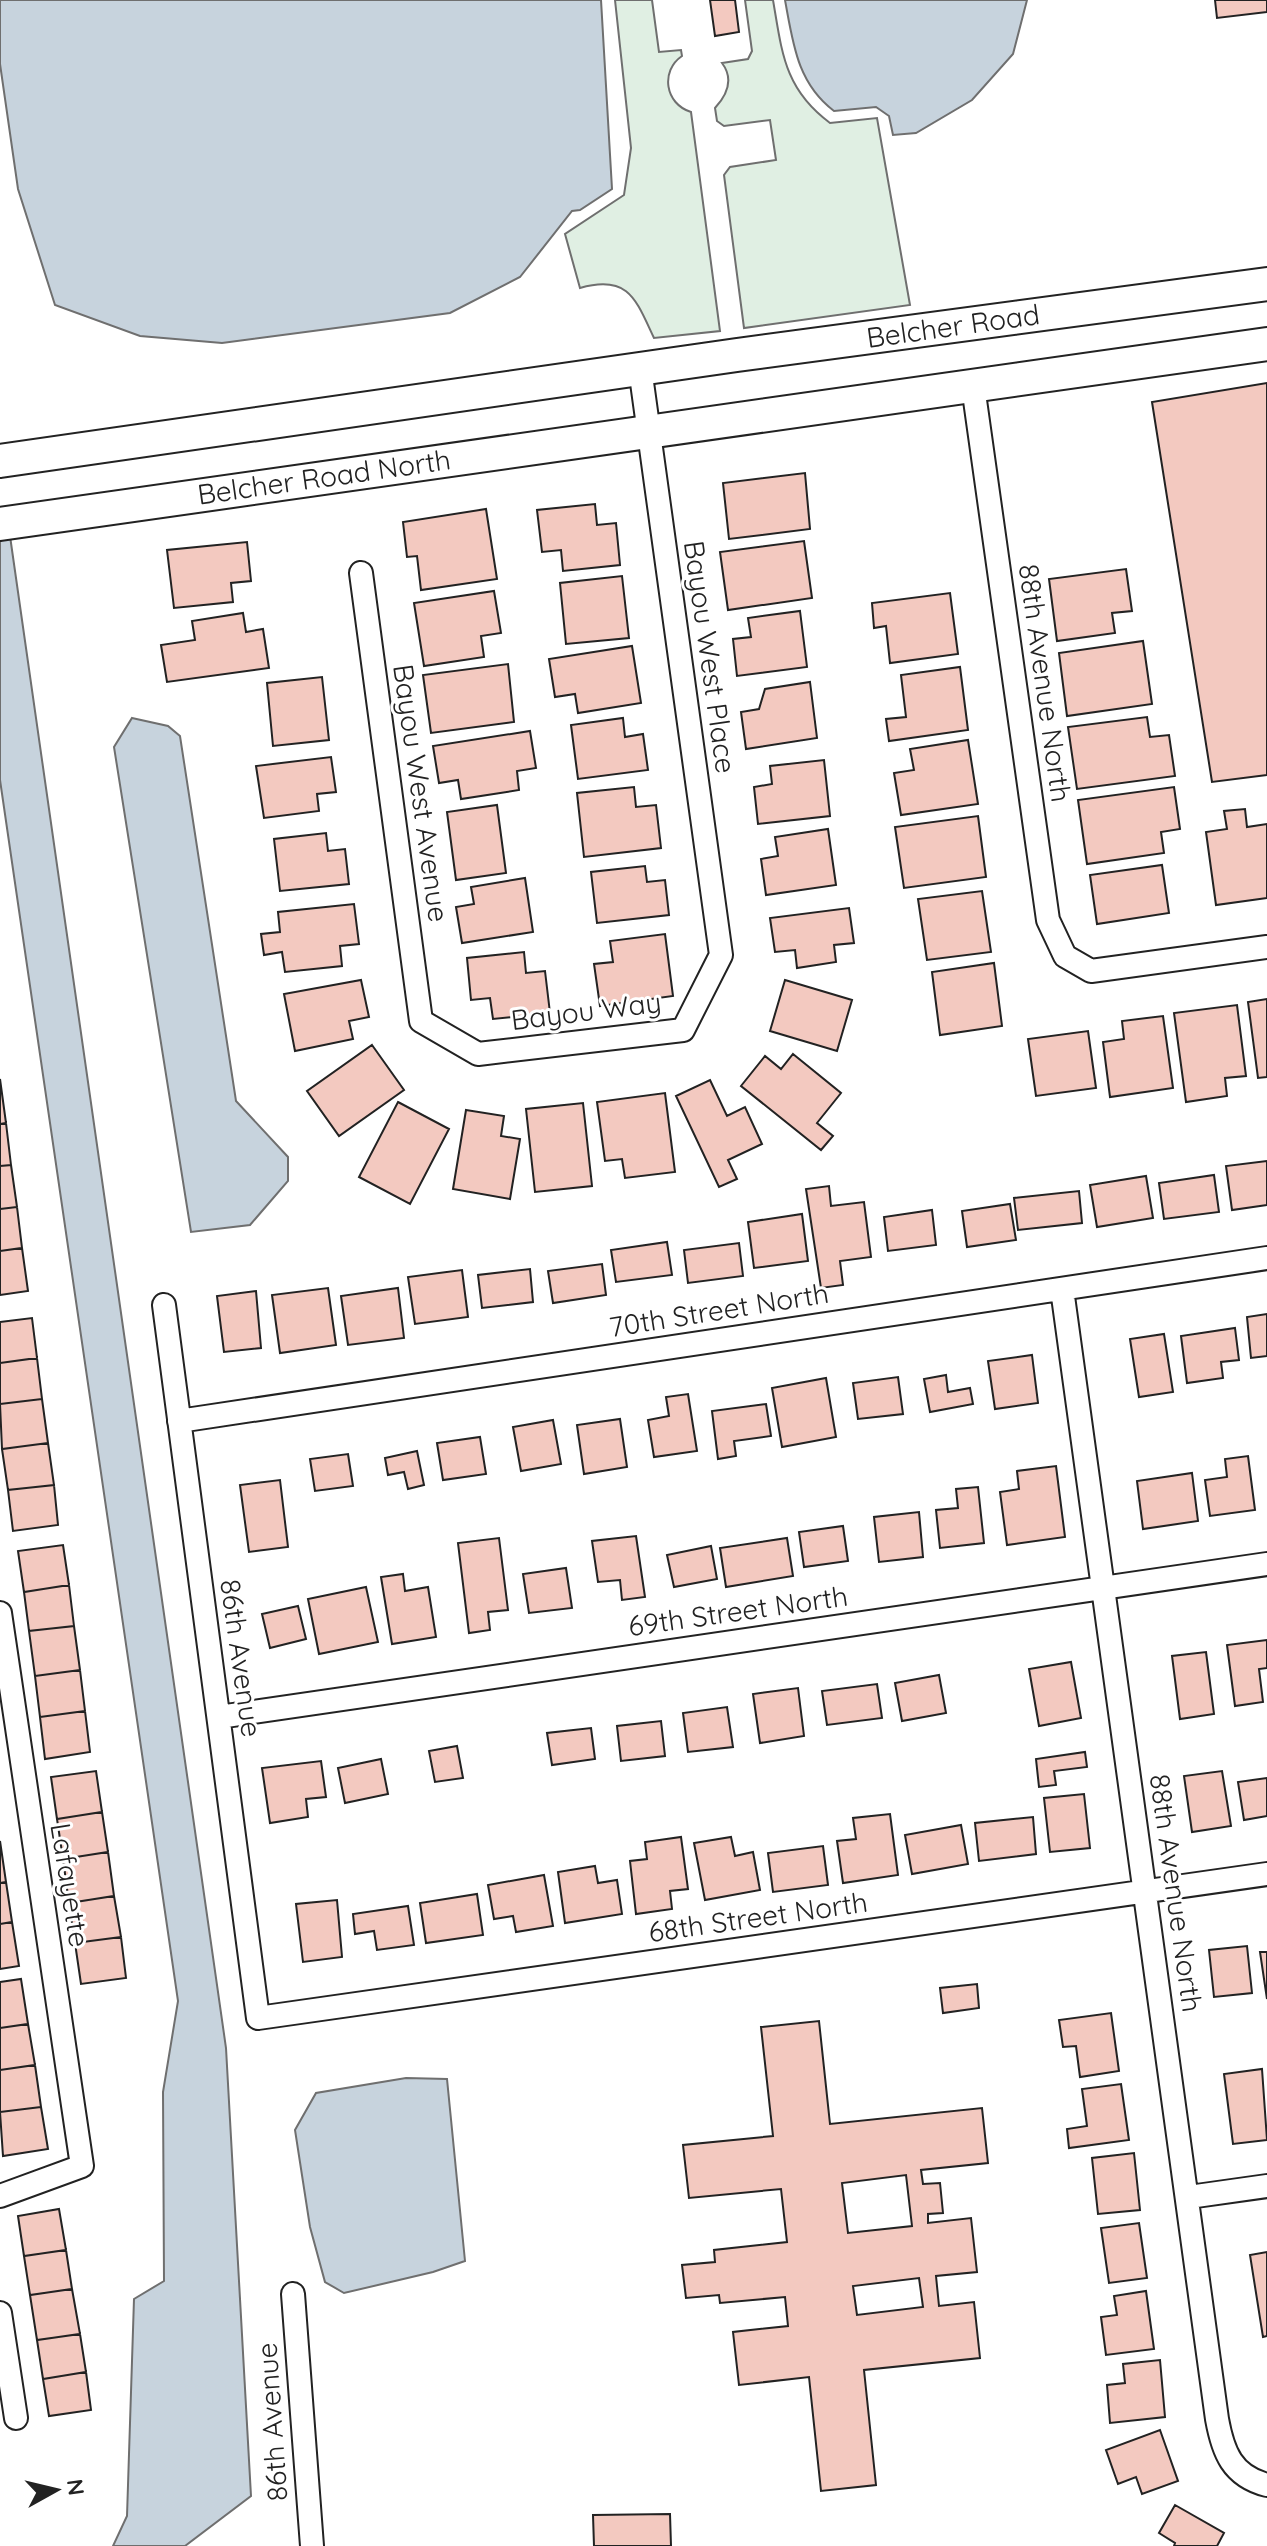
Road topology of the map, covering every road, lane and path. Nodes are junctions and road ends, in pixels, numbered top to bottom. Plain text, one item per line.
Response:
1 (1267, 284) edge
2 (1267, 344) edge
3 (640, 368) junction
4 (973, 386) junction
5 (649, 432) junction
6 (9, 460) edge
7 (12, 522) edge
8 (361, 573) dead end
9 (1267, 947) edge
10 (721, 955) joint
11 (421, 1021) joint
12 (1267, 1258) edge
13 (1062, 1289) junction
14 (164, 1305) dead end
15 (179, 1421) junction
16 (1267, 1564) edge
17 (1103, 1588) junction
18 (0, 1613) edge
19 (219, 1717) junction
20 (11, 1768) edge
21 (1267, 1874) edge
22 (1146, 1892) junction
23 (258, 2018) joint
24 (1267, 2186) edge
25 (0, 2196) edge
26 (1189, 2197) junction
27 (293, 2294) dead end
28 (0, 2313) edge
29 (16, 2418) dead end
30 (1265, 2485) edge
31 (312, 2546) edge

1 - 3 main road, Belcher Road
2 - 4 main road
3 - 5 street, Bayou West Place
3 - 6 main road
4 - 5 main road
4 - 9 street, 88th Avenue North
5 - 7 main road, Belcher Road North
5 - 10 street, Bayou West Place
8 - 11 street, Bayou West Avenue
10 - 11 street, Bayou Way
12 - 13 street, 70th Street North
13 - 15 street, 70th Street North
13 - 17 street, 88th Avenue North
14 - 15 street, 86th Avenue
15 - 19 street, 86th Avenue
16 - 17 street, 69th Street North
17 - 19 street, 69th Street North
17 - 22 street, 88th Avenue North
18 - 20 street, Lafayette
19 - 23 street, 86th Avenue
20 - 25 street, Lafayette
21 - 22 street, 68th Street North
22 - 23 street, 68th Street North
22 - 26 street, 88th Avenue North
24 - 26 street
26 - 30 street, 88th Avenue North
27 - 31 street, 86th Avenue
28 - 29 street

